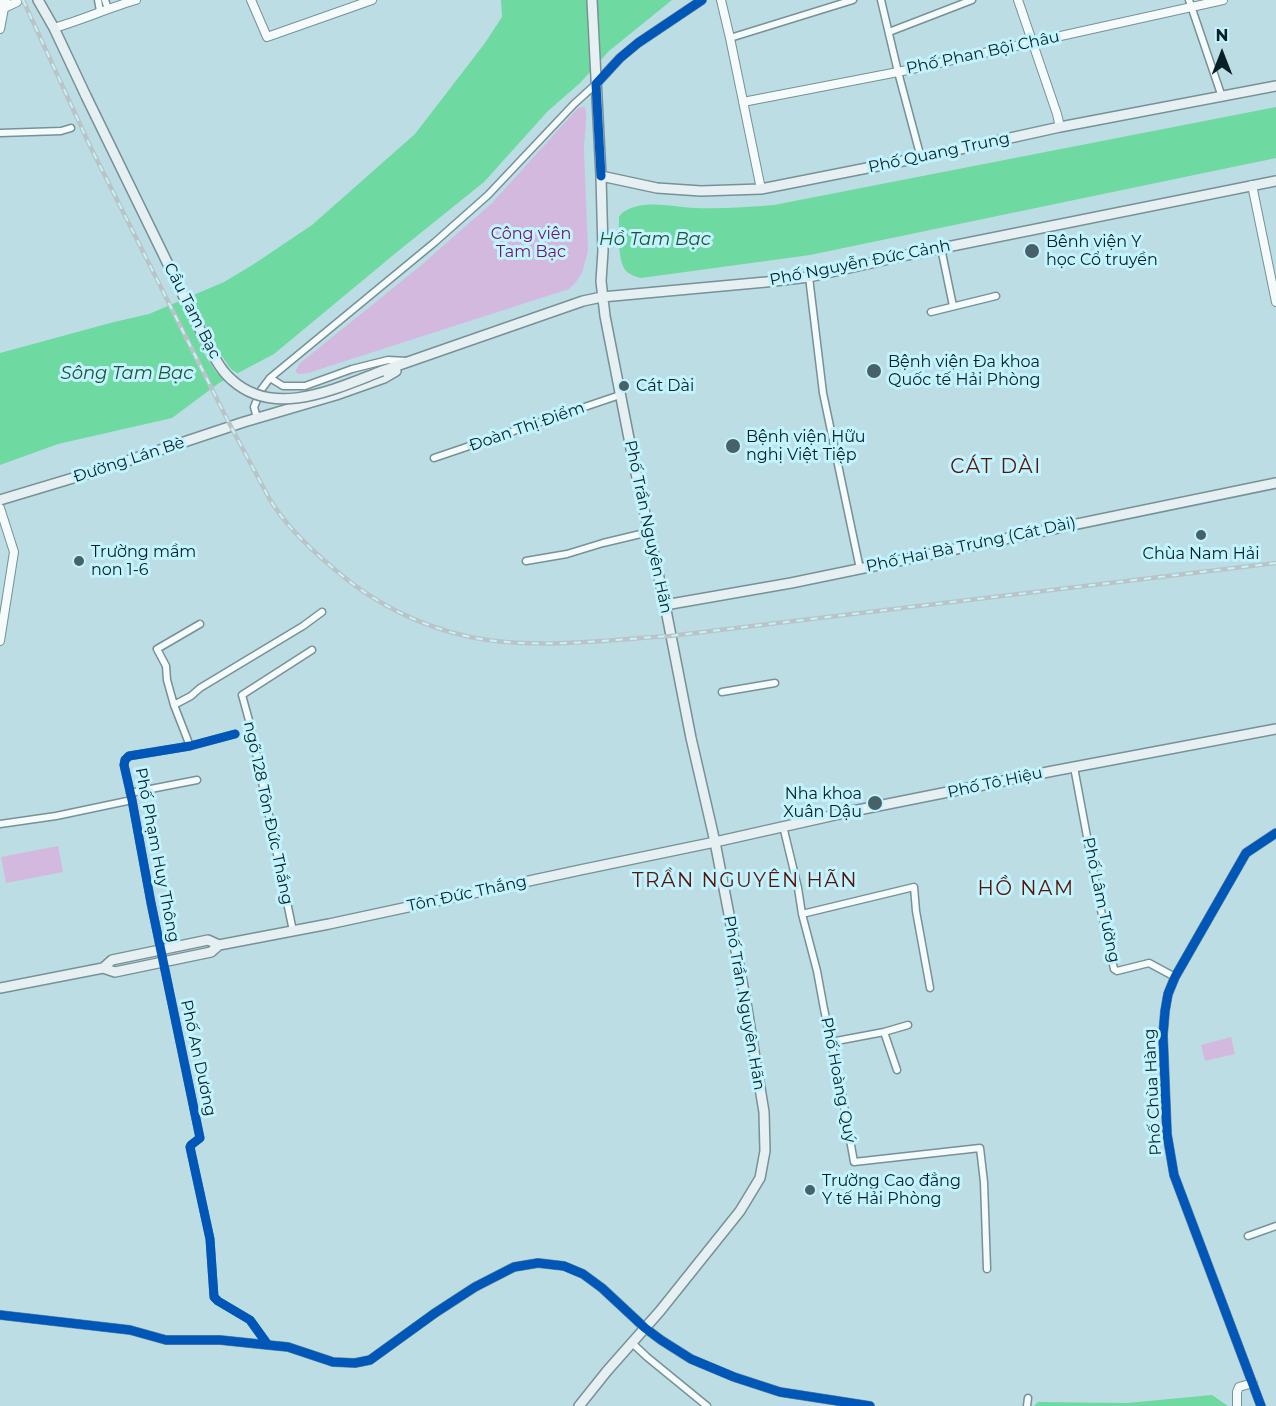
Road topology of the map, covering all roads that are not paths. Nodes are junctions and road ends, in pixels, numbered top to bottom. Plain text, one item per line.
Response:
1 (6, 0) edge
2 (38, 0) edge
3 (98, 0) edge
4 (136, 0) edge
5 (251, 0) edge
6 (372, 0) edge
7 (592, 0) edge
8 (702, 0) edge
9 (721, 0) edge
10 (853, 0) edge
11 (881, 0) edge
12 (972, 0) edge
13 (1018, 0) edge
14 (1223, 0) edge
15 (17, 2) dead end
16 (0, 3) edge
17 (1190, 4) edge
18 (104, 7) edge
19 (54, 28) junction
20 (0, 29) edge
21 (890, 32) junction
22 (730, 38) junction
23 (1032, 43) junction
24 (898, 72) junction
25 (596, 84) junction
26 (1276, 86) edge
27 (1222, 97) junction
28 (743, 102) junction
29 (1060, 127) junction
30 (71, 128) dead end
31 (0, 133) edge
32 (921, 158) junction
33 (601, 176) junction
34 (1276, 181) edge
35 (1252, 185) junction
36 (761, 189) junction
37 (941, 248) junction
38 (809, 277) junction
39 (602, 297) junction
40 (996, 297) dead end
41 (1276, 302) edge
42 (953, 306) junction
43 (931, 312) dead end
44 (413, 361) junction
45 (382, 371) joint
46 (270, 378) junction
47 (620, 395) junction
48 (257, 418) junction
49 (434, 458) dead end
50 (1276, 483) edge
51 (0, 500) edge
52 (0, 508) edge
53 (649, 532) junction
54 (526, 561) dead end
55 (860, 569) junction
56 (665, 605) junction
57 (322, 612) dead end
58 (200, 624) dead end
59 (0, 641) edge
60 (312, 650) dead end
61 (775, 683) dead end
62 (722, 692) dead end
63 (174, 705) junction
64 (1276, 729) edge
65 (234, 734) dead end
66 (190, 746) junction
67 (1074, 767) junction
68 (197, 780) dead end
69 (131, 797) junction
70 (0, 824) edge
71 (783, 826) junction
72 (1276, 833) edge
73 (714, 842) junction
74 (802, 914) junction
75 (293, 931) junction
76 (219, 945) junction
77 (160, 950) junction
78 (163, 962) junction
79 (103, 968) junction
80 (1175, 977) junction
81 (0, 988) edge
82 (930, 988) dead end
83 (908, 1025) dead end
84 (884, 1032) junction
85 (831, 1042) junction
86 (897, 1070) dead end
87 (1276, 1226) edge
88 (1248, 1236) dead end
89 (987, 1269) dead end
90 (0, 1315) edge
91 (645, 1328) junction
92 (632, 1342) junction
93 (268, 1345) junction
94 (1253, 1383) junction
95 (1028, 1398) dead end
96 (579, 1406) edge
97 (707, 1406) edge
98 (870, 1406) edge
99 (1027, 1406) edge
100 (1238, 1406) edge
101 (1261, 1406) edge

1 - 16 street
2 - 19 main road, Cầu Tam Bạc
3 - 18 street
4 - 18 street
5 - 6 street
7 - 25 main road, Phố Trần Nguyên Hãn
8 - 25 street
9 - 22 street
10 - 22 street
11 - 21 street
12 - 21 street
13 - 23 street
14 - 17 street, Phố Phan Bội Châu
15 - 20 street
17 - 23 street, Phố Phan Bội Châu
17 - 27 street
18 - 19 street
19 - 45 main road, Cầu Tam Bạc, bridge
21 - 24 street
22 - 28 street
23 - 24 street, Phố Phan Bội Châu
23 - 29 street
24 - 28 street, Phố Phan Bội Châu
24 - 32 street
25 - 33 main road, Phố Trần Nguyên Hãn
25 - 46 street
26 - 27 main road, Phố Quang Trung
27 - 29 main road, Phố Quang Trung
28 - 36 street
29 - 32 main road, Phố Quang Trung
30 - 31 street
32 - 36 main road, Phố Quang Trung
33 - 36 main road, Phố Quang Trung
33 - 39 main road, Phố Trần Nguyên Hãn
34 - 35 main road, Phố Nguyễn Đức Cảnh
35 - 37 main road, Phố Nguyễn Đức Cảnh
35 - 41 street
37 - 38 main road, Phố Nguyễn Đức Cảnh
37 - 42 street
38 - 39 main road, Phố Nguyễn Đức Cảnh
38 - 55 street
39 - 44 main road, Phố Nguyễn Đức Cảnh
39 - 47 main road, Phố Trần Nguyên Hãn
40 - 42 street
42 - 43 street
44 - 45 main road, Phố Nguyễn Đức Cảnh
44 - 46 street
44 - 48 main road, Phố Nguyễn Đức Cảnh
46 - 48 street
47 - 49 street, Đoàn Thị Điểm
47 - 53 main road, Phố Trần Nguyên Hãn
48 - 51 main road, Đường Lán Bè
50 - 55 main road, Phố Hai Bà Trưng (Cát Dài)
52 - 59 street
53 - 54 street
53 - 56 main road, Phố Trần Nguyên Hãn
55 - 56 main road, Phố Hai Bà Trưng (Cát Dài)
56 - 73 main road, Phố Trần Nguyên Hãn
57 - 63 street
58 - 63 street
60 - 75 street, ngõ 128 Tôn Đức Thắng
61 - 62 street
63 - 66 street
64 - 67 main road, Phố Tô Hiệu
65 - 66 street, Phố Phạm Huy Thông
66 - 69 street, Phố Phạm Huy Thông
67 - 71 main road, Phố Tô Hiệu
67 - 80 street, Phố Lâm Tường
68 - 69 street
69 - 70 street
69 - 77 street, Phố Phạm Huy Thông
71 - 73 main road, Phố Tô Hiệu
71 - 74 street, Phố Hoàng Quý
72 - 80 street, Phố Chùa Hàng
73 - 75 main road, Tôn Đức Thắng
73 - 91 main road, Phố Trần Nguyên Hãn
74 - 82 street
74 - 85 street, Phố Hoàng Quý
75 - 76 main road, Tôn Đức Thắng
76 - 77 main road, Tôn Đức Thắng
76 - 78 main road, Tôn Đức Thắng
77 - 78 street, Phố Phạm Huy Thông
77 - 79 main road, Tôn Đức Thắng
78 - 79 main road, Tôn Đức Thắng
78 - 93 street, Phố An Dương
79 - 81 main road, Tôn Đức Thắng
80 - 94 street, Phố Chùa Hàng
83 - 84 street
84 - 85 street
84 - 86 street
85 - 89 street, Phố Hoàng Quý
87 - 88 street
90 - 93 street
91 - 92 main road, Phố Trần Nguyên Hãn
91 - 93 street
91 - 98 street
92 - 96 main road, Phố Trần Nguyên Hãn
92 - 97 street
94 - 100 street
94 - 101 street, Phố Chùa Hàng
95 - 99 street

